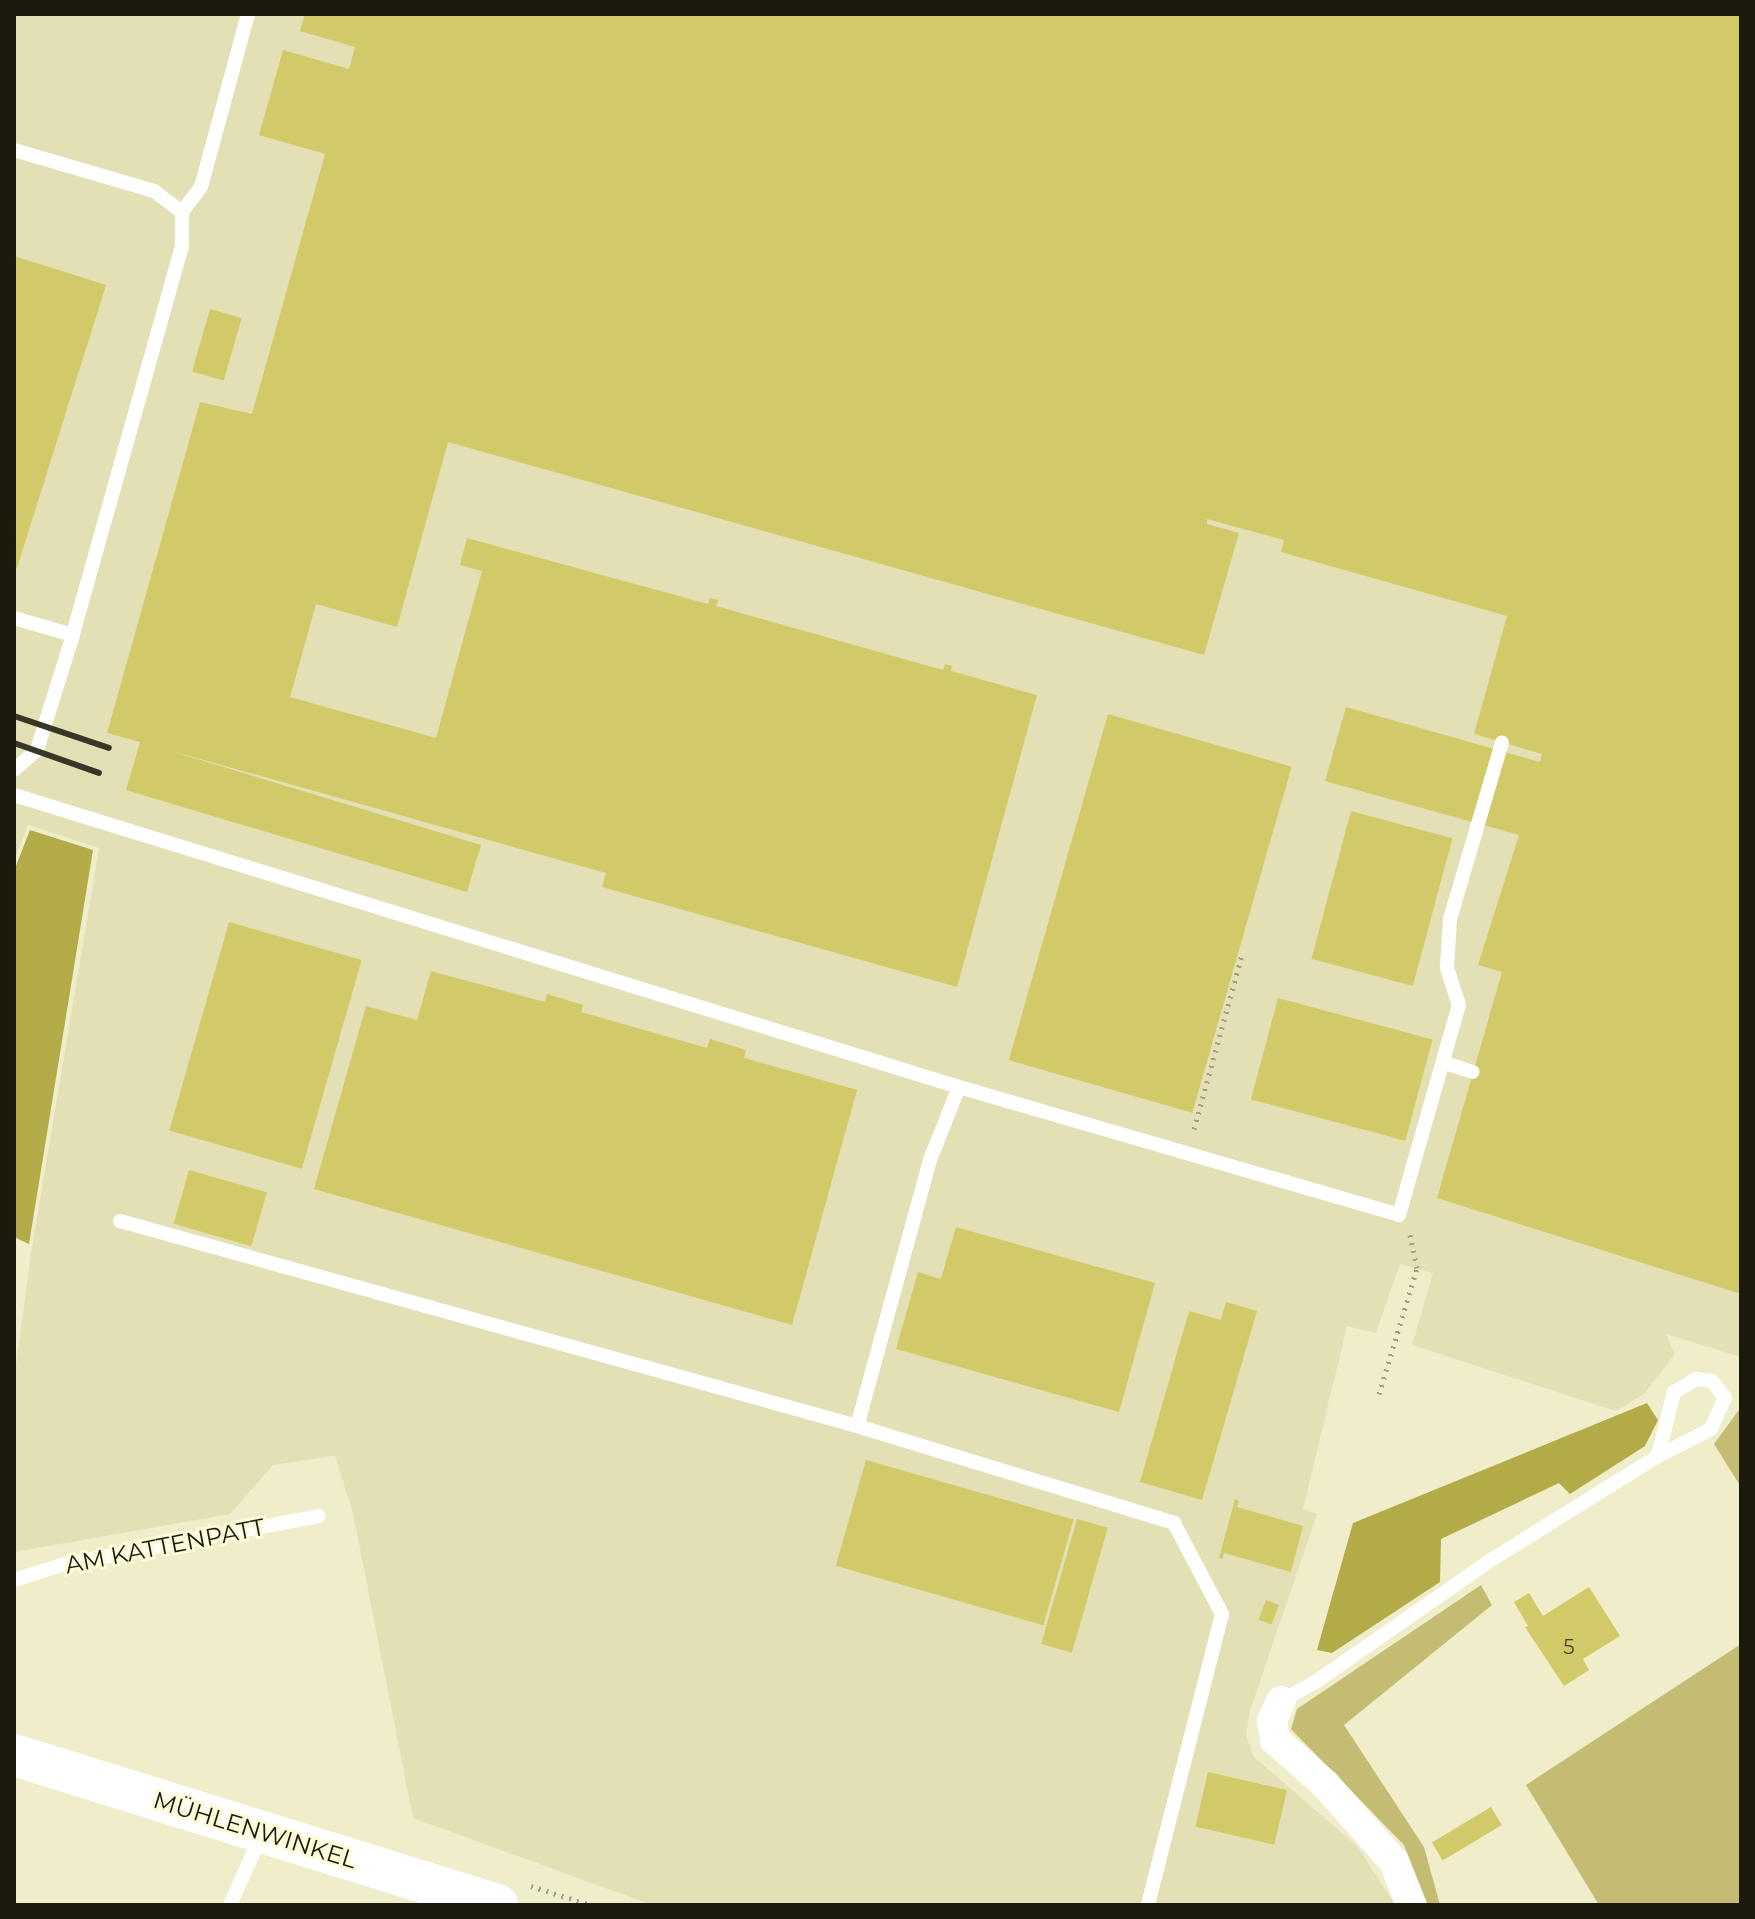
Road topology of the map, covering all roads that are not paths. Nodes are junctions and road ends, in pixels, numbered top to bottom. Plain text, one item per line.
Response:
1 (248, 14) edge
2 (14, 150) edge
3 (182, 212) junction
4 (14, 618) edge
5 (73, 635) junction
6 (1502, 742) dead end
7 (14, 770) edge
8 (14, 795) edge
9 (1445, 1063) junction
10 (1473, 1072) dead end
11 (959, 1087) junction
12 (120, 1221) dead end
13 (857, 1426) junction
14 (1658, 1456) junction
15 (318, 1516) dead end
16 (14, 1580) edge
17 (1281, 1701) joint
18 (14, 1755) edge
19 (263, 1832) junction
20 (230, 1905) edge
21 (497, 1905) edge
22 (1148, 1905) edge
23 (1411, 1905) edge

1 - 3 lane
2 - 3 lane
3 - 5 lane
4 - 5 lane
5 - 7 lane
6 - 9 lane
8 - 11 lane
9 - 10 lane
9 - 11 lane
11 - 13 lane
12 - 13 lane
13 - 22 lane
14 - 14 lane
14 - 17 lane
15 - 16 lane, AM KATTENPATT
17 - 23 street
18 - 19 street, MÜHLENWINKEL
19 - 20 lane
19 - 21 street, MÜHLENWINKEL

